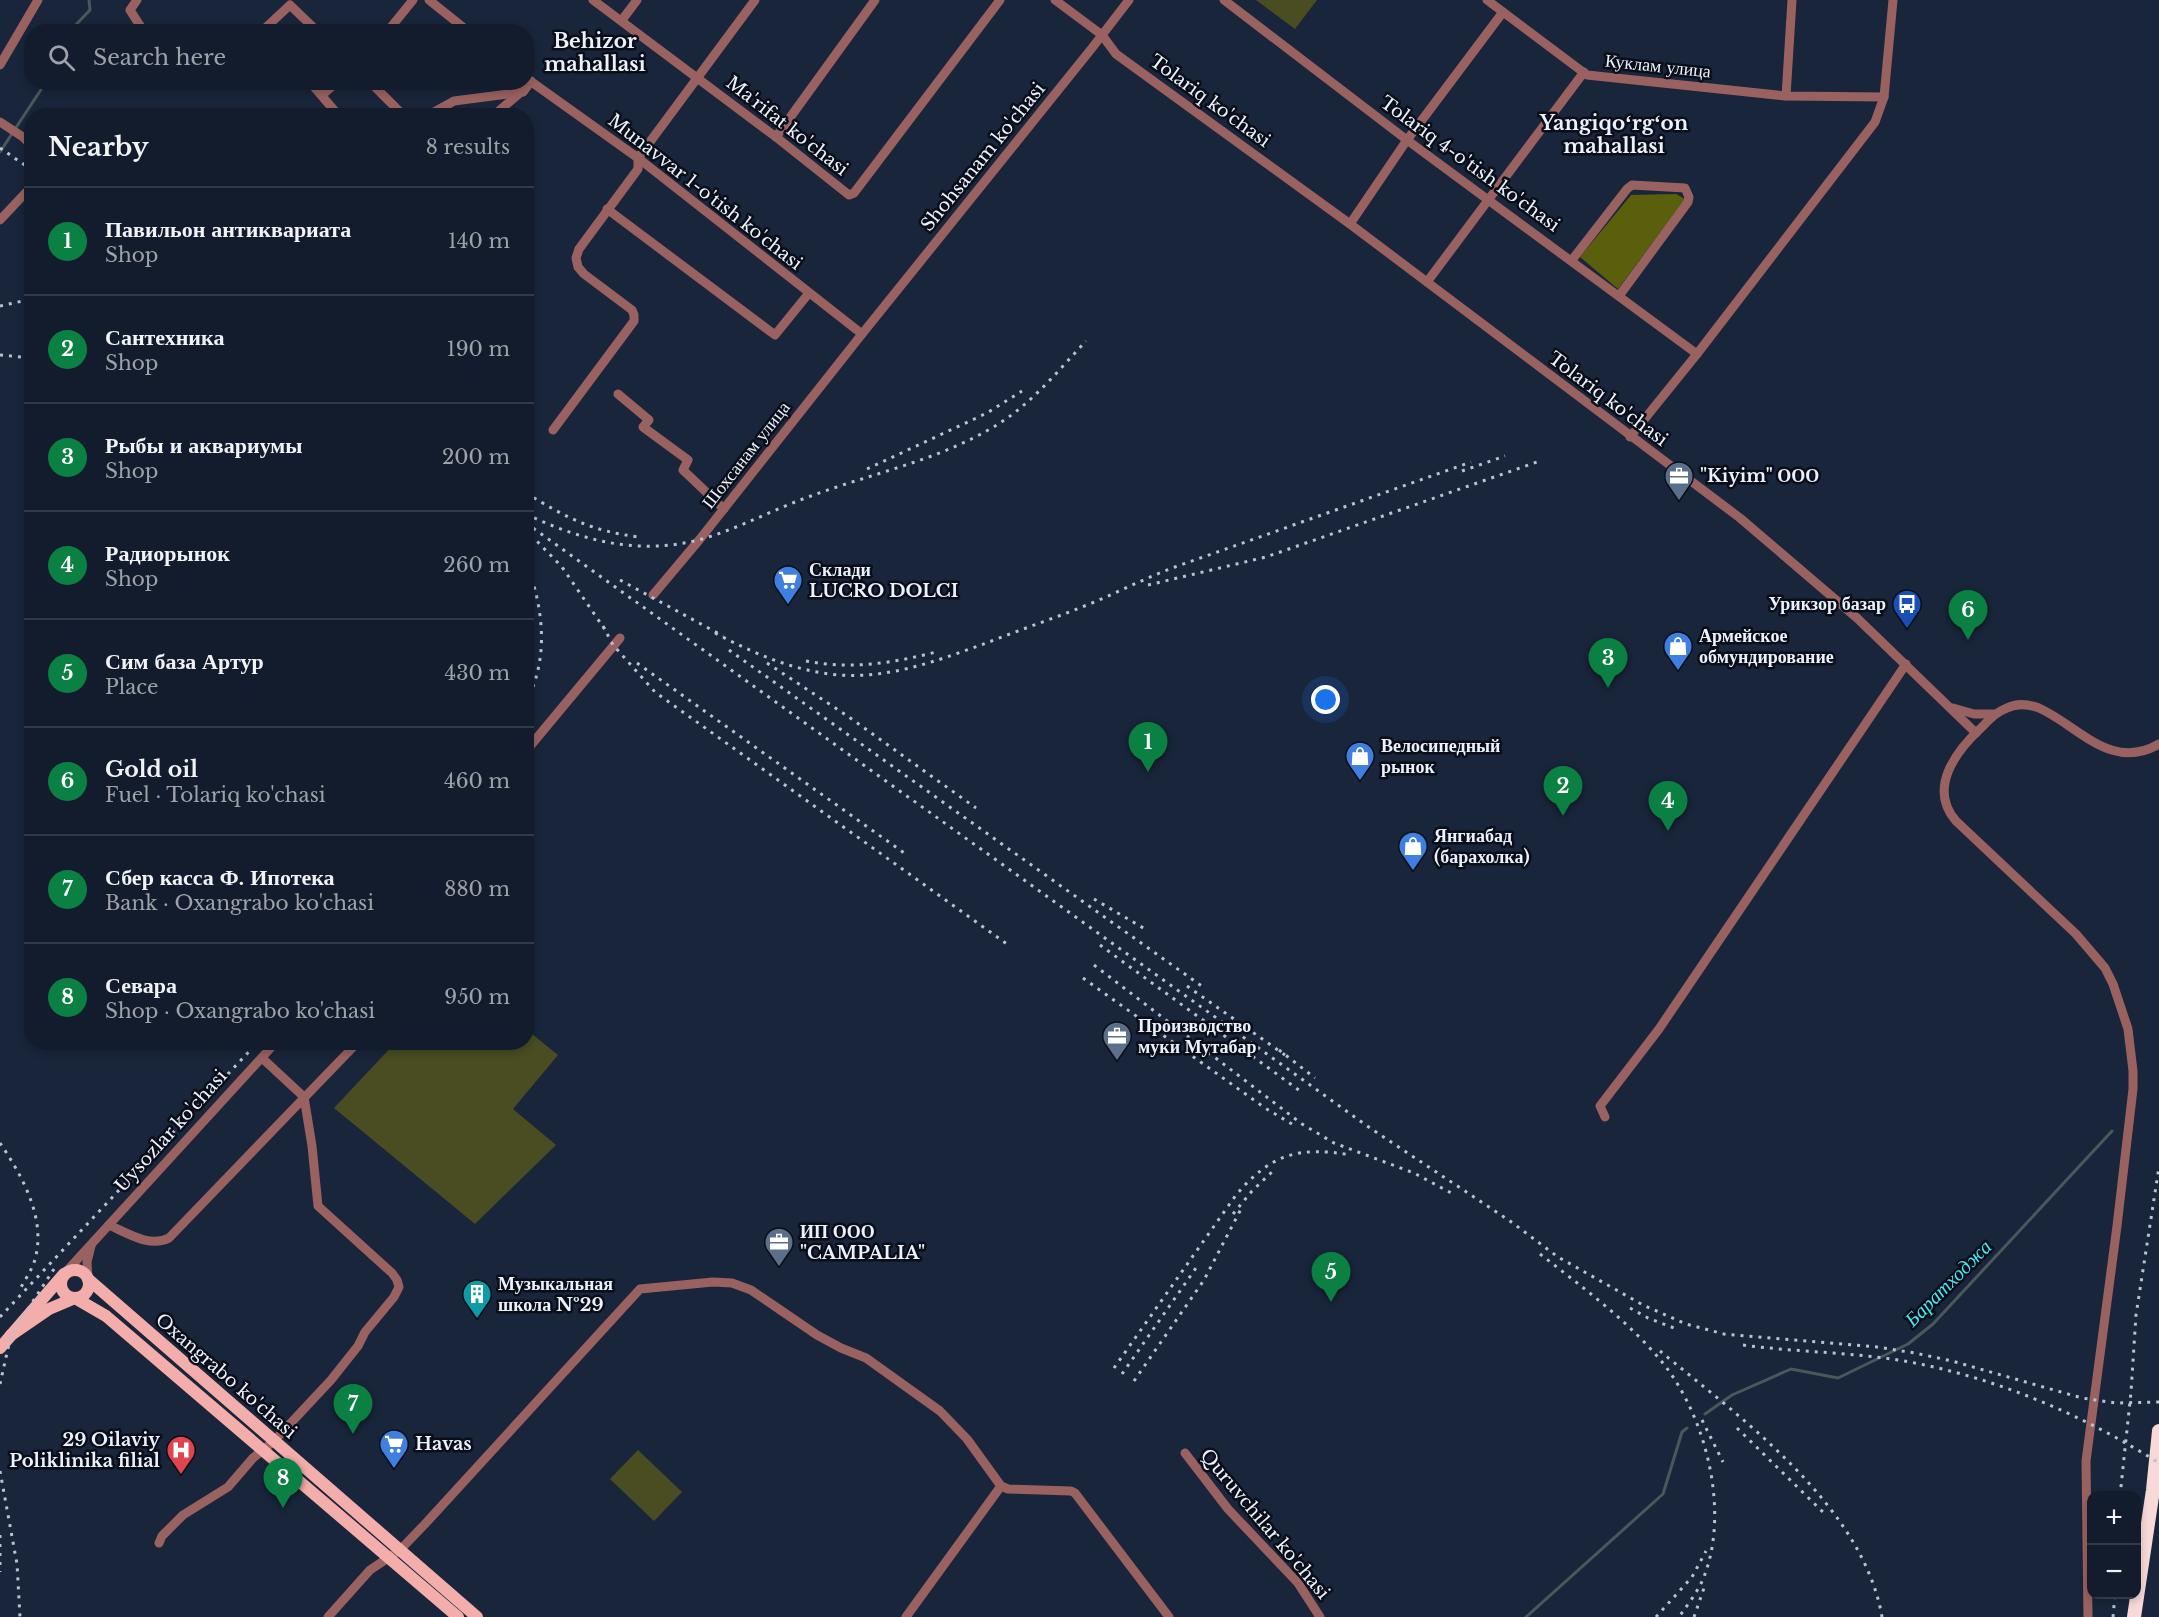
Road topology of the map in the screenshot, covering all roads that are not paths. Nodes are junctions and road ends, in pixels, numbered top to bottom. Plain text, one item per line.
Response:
1 (38, 0) edge
2 (137, 0) edge
3 (413, 0) edge
4 (429, 0) edge
5 (593, 0) edge
6 (637, 0) edge
7 (755, 0) edge
8 (875, 0) edge
9 (1000, 0) edge
10 (1055, 0) edge
11 (1129, 0) edge
12 (1224, 0) edge
13 (1487, 0) edge
14 (1792, 0) edge
15 (1893, 0) edge
16 (1503, 12) junction
17 (622, 20) junction
18 (139, 24) edge
19 (270, 24) edge
20 (310, 24) edge
21 (394, 24) edge
22 (458, 24) edge
23 (1102, 35) junction
24 (0, 65) edge
25 (1584, 72) junction
26 (698, 78) junction
27 (534, 84) edge
28 (317, 90) edge
29 (328, 90) edge
30 (378, 90) edge
31 (523, 92) joint
32 (322, 95) junction
33 (1786, 96) junction
34 (1884, 97) junction
35 (333, 108) edge
36 (396, 108) edge
37 (441, 108) edge
38 (503, 108) edge
39 (2, 124) edge
40 (776, 137) junction
41 (24, 138) edge
42 (1407, 140) junction
43 (638, 158) junction
44 (24, 193) edge
45 (1489, 201) junction
46 (607, 209) junction
47 (0, 220) edge
48 (1350, 224) junction
49 (1572, 260) junction
50 (1427, 282) junction
51 (809, 293) junction
52 (1619, 296) junction
53 (862, 334) junction
54 (1697, 354) junction
55 (618, 394) dead end
56 (553, 430) dead end
57 (1630, 437) junction
58 (724, 509) junction
59 (653, 595) dead end
60 (620, 638) dead end
61 (1906, 664) junction
62 (1948, 705) junction
63 (1995, 714) junction
64 (1976, 733) junction
65 (534, 741) edge
66 (2159, 744) edge
67 (269, 1050) edge
68 (350, 1050) edge
69 (262, 1058) junction
70 (304, 1097) junction
71 (1605, 1117) dead end
72 (109, 1225) junction
73 (92, 1244) junction
74 (64, 1274) junction
75 (88, 1279) junction
76 (75, 1298) junction
77 (49, 1309) junction
78 (95, 1310) junction
79 (11, 1335) junction
80 (0, 1348) edge
81 (2159, 1431) edge
82 (269, 1445) junction
83 (1185, 1453) dead end
84 (1001, 1486) junction
85 (2156, 1490) edge
86 (159, 1543) dead end
87 (400, 1550) junction
88 (389, 1557) junction
89 (328, 1617) edge
90 (458, 1617) edge
91 (477, 1617) edge
92 (906, 1617) edge
93 (1169, 1617) edge
94 (1320, 1617) edge
95 (2088, 1617) edge
96 (2134, 1617) edge

1 - 24 street
2 - 18 street
3 - 21 street
4 - 22 street
5 - 17 street, Ma'rifat ko'chasi
6 - 17 street
7 - 26 street
8 - 40 street
9 - 40 street, Ma'rifat ko'chasi
10 - 23 street, Tolariq ko'chasi
11 - 23 street, Shohsanam ko'chasi
12 - 42 street, Tolariq 4-o'tish ko'chasi
13 - 16 street
14 - 33 street
15 - 34 street
16 - 25 street
16 - 42 street
17 - 26 street, Ma'rifat ko'chasi
19 - 20 street
23 - 48 street, Tolariq ko'chasi
23 - 53 street, Shohsanam ko'chasi
25 - 33 street, Куклам улица
25 - 45 street, Куклам улица
26 - 40 street, Ma'rifat ko'chasi
26 - 43 street
27 - 43 street, Munavvar 1-o'tish ko'chasi
28 - 32 street
29 - 32 street
30 - 36 street
31 - 37 street
31 - 38 street
32 - 35 street
33 - 34 street, Куклам улица
34 - 54 street
39 - 41 street
42 - 45 street, Tolariq 4-o'tish ko'chasi
42 - 48 street
43 - 46 street
43 - 51 street, Munavvar 1-o'tish ko'chasi
44 - 47 street
45 - 49 street, Tolariq 4-o'tish ko'chasi
45 - 50 street, Куклам улица
46 - 51 street
46 - 56 street
48 - 50 street, Tolariq ko'chasi
49 - 52 street, Tolariq 4-o'tish ko'chasi
49 - 52 street
50 - 57 street, Tolariq ko'chasi
51 - 53 street, Munavvar 1-o'tish ko'chasi
52 - 54 street, Tolariq 4-o'tish ko'chasi
53 - 58 street, Шохсанам улица
54 - 57 street
55 - 58 street
57 - 61 street, Tolariq ko'chasi
58 - 59 street, Шохсанам улица
60 - 65 street
61 - 62 street, Tolariq ko'chasi
61 - 71 street
62 - 63 street, Tolariq ko'chasi
62 - 64 street, Tolariq ko'chasi
63 - 64 street
63 - 66 street
64 - 95 street
67 - 69 street, Uysozlar ko'chasi
68 - 70 street
69 - 70 street
69 - 72 street, Uysozlar ko'chasi
70 - 72 street
70 - 82 street
72 - 73 street, Uysozlar ko'chasi
73 - 74 street, Uysozlar ko'chasi
73 - 75 street
74 - 75 main road
74 - 76 main road
74 - 79 main road, Uysozlar ko'chasi
75 - 76 main road
75 - 82 main road, Oxangrabo ko'chasi
76 - 77 main road, Uysozlar ko'chasi
76 - 78 main road, Oxangrabo ko'chasi
77 - 78 main road
77 - 79 main road, Uysozlar ko'chasi
78 - 82 main road, Oxangrabo ko'chasi
79 - 80 main road, Uysozlar ko'chasi
81 - 85 highway
82 - 86 street
82 - 87 main road, Oxangrabo ko'chasi
82 - 88 main road, Oxangrabo ko'chasi
83 - 94 street, Quruvchilar ko'chasi
84 - 87 street
84 - 92 street
84 - 93 street
85 - 96 highway
87 - 88 street
87 - 91 main road, Oxangrabo ko'chasi
88 - 89 street
88 - 90 main road, Oxangrabo ko'chasi

